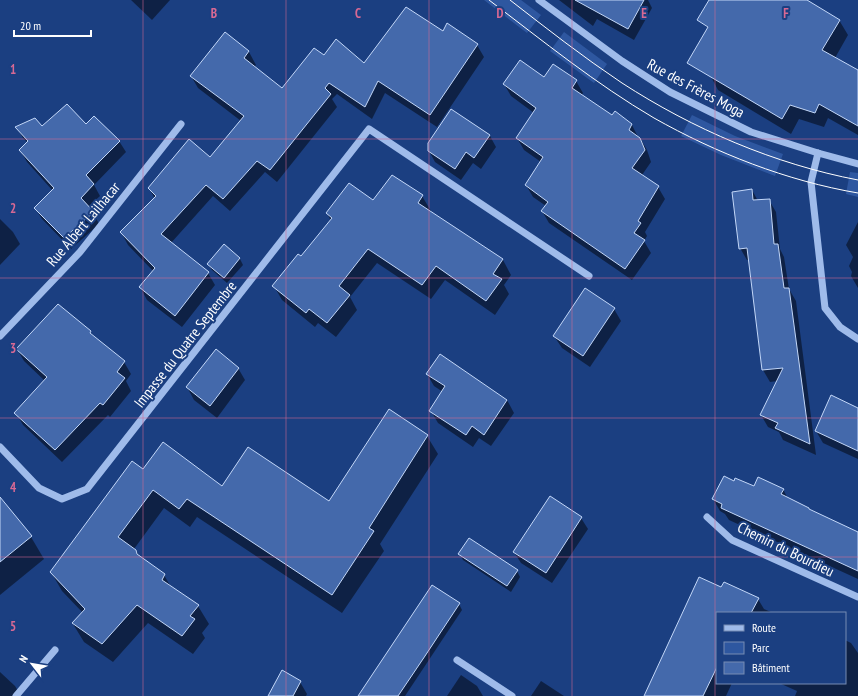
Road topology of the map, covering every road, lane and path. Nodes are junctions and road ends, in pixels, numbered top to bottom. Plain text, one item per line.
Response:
1 (539, 0) edge
2 (181, 124) dead end
3 (818, 153) junction
4 (858, 164) edge
5 (589, 276) dead end
6 (0, 336) edge
7 (858, 339) edge
8 (0, 447) edge
9 (707, 517) dead end
10 (858, 597) edge
11 (55, 650) dead end
12 (457, 660) dead end
13 (16, 696) edge
14 (512, 696) edge

1 - 3 street, Rue des Frères Moga
2 - 6 street, Rue Albert Lailhacar
3 - 4 street, Rue des Frères Moga
3 - 7 street
5 - 8 street, Impasse du Quatre Septembre
9 - 10 street, Chemin du Bourdieu
11 - 13 street
12 - 14 street

